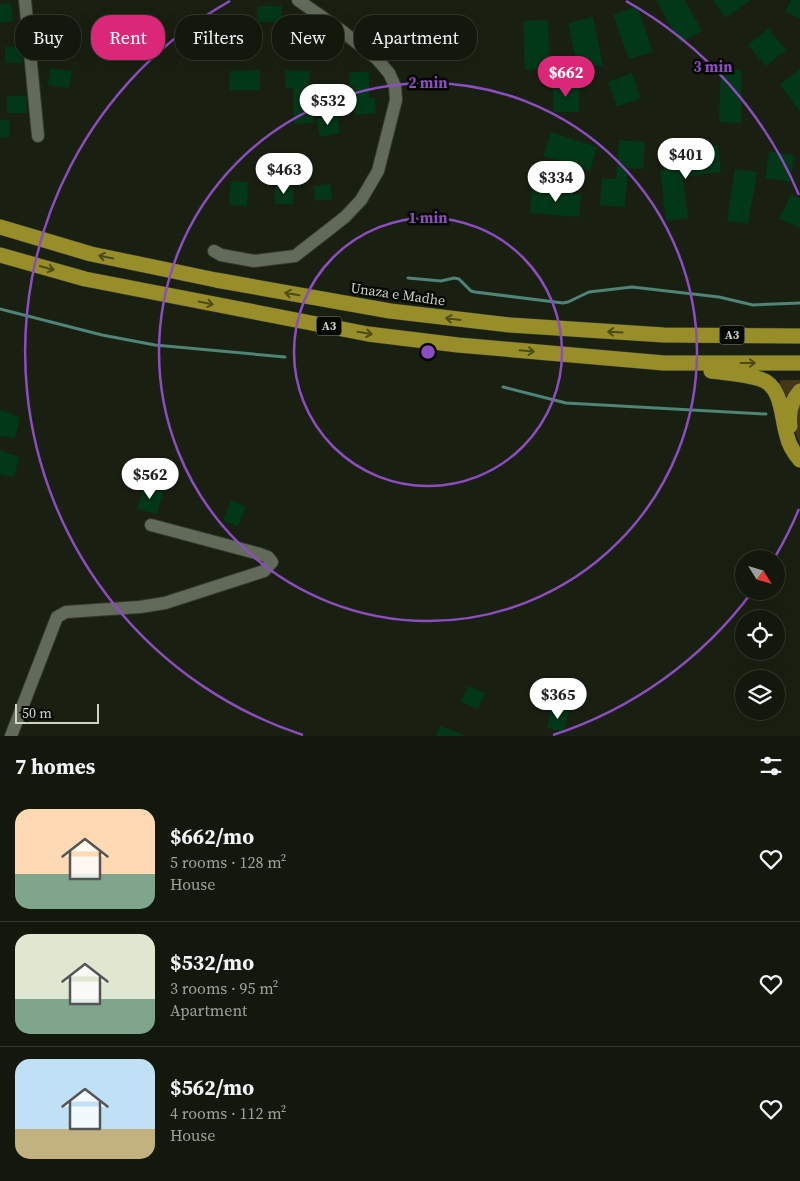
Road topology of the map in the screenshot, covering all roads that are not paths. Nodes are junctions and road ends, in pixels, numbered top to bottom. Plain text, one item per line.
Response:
1 (25, 0) edge
2 (298, 0) edge
3 (38, 136) dead end
4 (0, 227) edge
5 (214, 252) dead end
6 (0, 255) edge
7 (800, 327) edge
8 (664, 335) junction
9 (800, 336) edge
10 (664, 363) junction
11 (800, 363) edge
12 (800, 391) edge
13 (800, 452) edge
14 (800, 460) edge
15 (151, 525) dead end
16 (11, 736) edge

1 - 3 street
2 - 5 street
8 -> 4 highway, Unaza e Madhe / A3
6 -> 10 highway, A3
7 - 8 highway
8 - 9 highway, Unaza e Madhe / A3
10 -> 11 highway, A3
10 - 14 highway
12 - 13 highway
15 - 16 street

